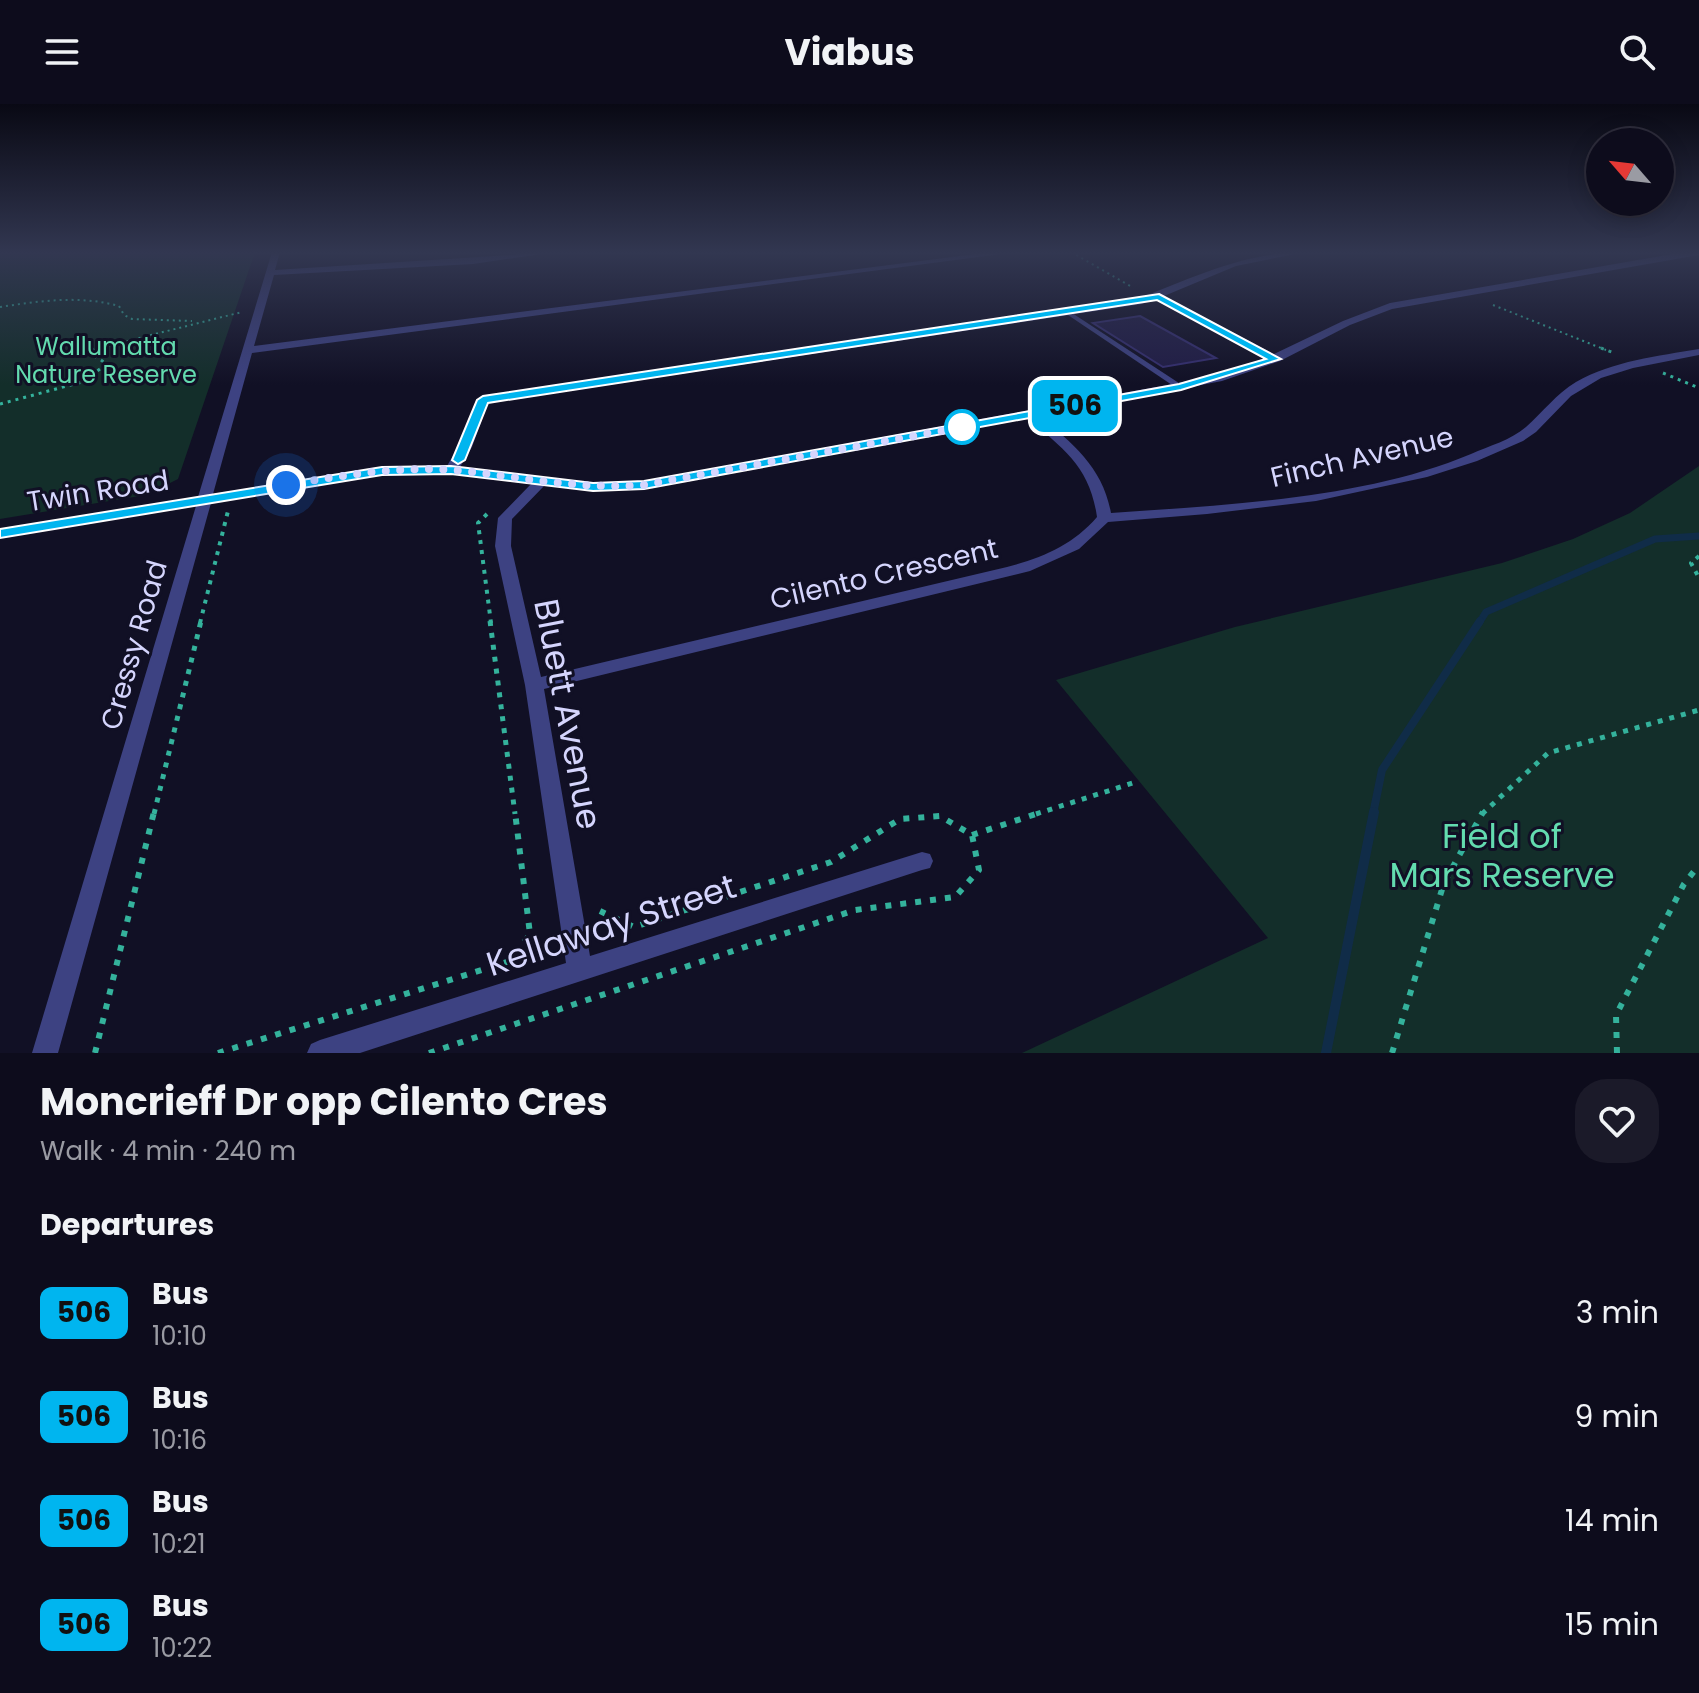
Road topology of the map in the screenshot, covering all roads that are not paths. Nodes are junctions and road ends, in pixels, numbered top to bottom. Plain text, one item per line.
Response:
1 (263, 296) edge
2 (667, 296) edge
3 (1445, 296) edge
4 (1159, 297) joint
5 (1067, 312) junction
6 (248, 350) junction
7 (1699, 352) edge
8 (1276, 359) junction
9 (1181, 387) junction
10 (1031, 415) junction
11 (451, 470) junction
12 (540, 483) junction
13 (205, 499) junction
14 (1104, 518) junction
15 (0, 533) edge
16 (534, 685) junction
17 (922, 861) dead end
18 (580, 970) junction
19 (45, 1053) edge
20 (320, 1053) edge

1 - 6 street, Cressy Road
2 - 6 street
3 - 8 street, Twin Road
4 - 5 street
4 - 8 street
5 - 9 lane
5 - 11 street
6 - 13 street, Cressy Road
7 - 14 street, Finch Avenue
8 - 9 street, Twin Road
9 - 10 street, Twin Road
10 - 12 street, Twin Road
10 - 14 street
11 - 12 street, Twin Road
11 - 13 street, Twin Road
12 - 16 street, Bluett Avenue
13 - 15 street, Twin Road
13 - 19 street, Cressy Road
14 - 16 street, Cilento Crescent
16 - 18 street, Bluett Avenue
17 - 18 street, Kellaway Street
18 - 20 street, Kellaway Street

